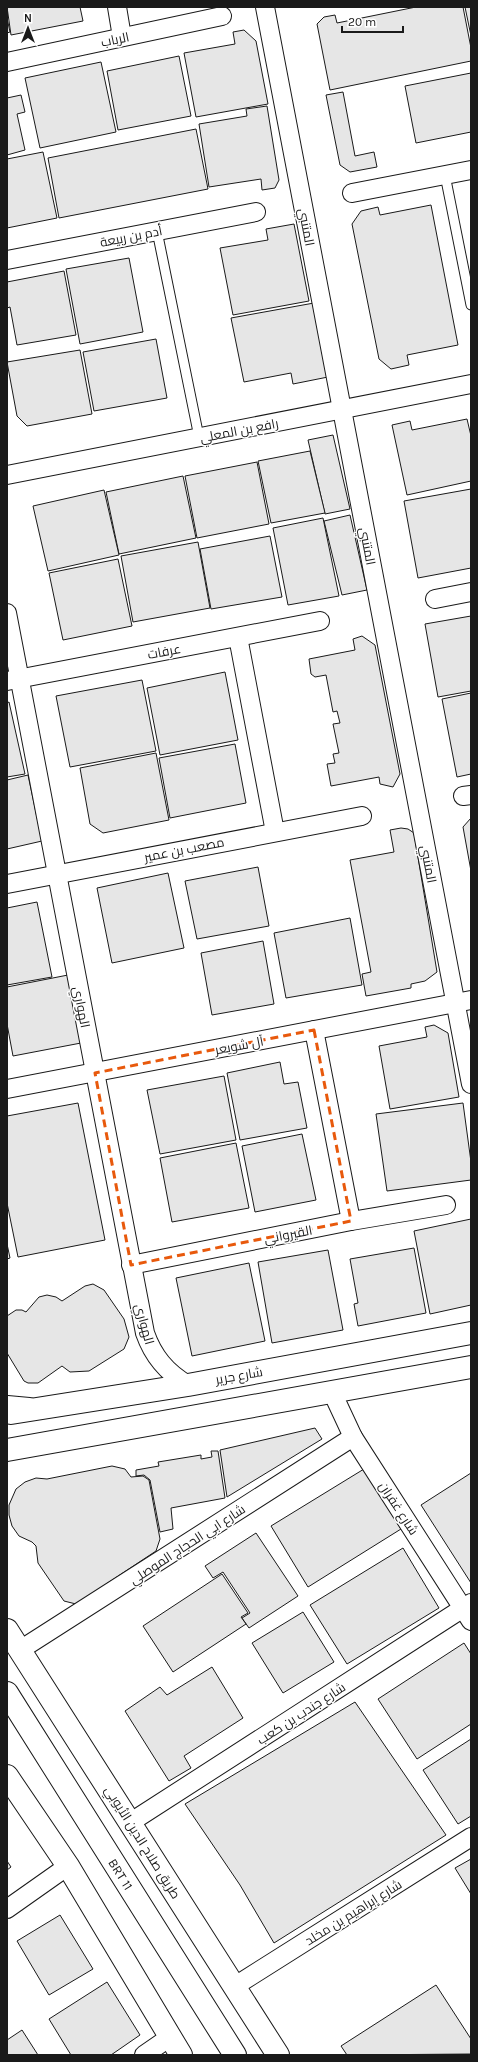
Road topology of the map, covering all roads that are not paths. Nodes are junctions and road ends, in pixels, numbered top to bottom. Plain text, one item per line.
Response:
1 (117, 7) edge
2 (265, 7) edge
3 (222, 16) dead end
4 (122, 37) junction
5 (7, 62) edge
6 (471, 170) edge
7 (445, 175) junction
8 (352, 193) dead end
9 (256, 212) dead end
10 (157, 231) junction
11 (7, 260) edge
12 (471, 305) edge
13 (471, 384) edge
14 (342, 409) junction
15 (199, 437) junction
16 (7, 475) edge
17 (471, 592) edge
18 (435, 599) dead end
19 (7, 613) edge
20 (320, 621) dead end
21 (238, 637) junction
22 (13, 680) edge
23 (362, 816) dead end
24 (275, 832) junction
25 (57, 873) junction
26 (7, 884) edge
27 (463, 1001) edge
28 (314, 1030) junction
29 (95, 1072) junction
30 (471, 1084) edge
31 (7, 1089) edge
32 (446, 1205) dead end
33 (351, 1221) junction
34 (131, 1265) junction
35 (471, 1333) edge
36 (471, 1367) edge
37 (188, 1385) junction
38 (332, 1392) junction
39 (7, 1407) edge
40 (29, 1410) junction
41 (7, 1414) edge
42 (353, 1437) junction
43 (34, 1445) junction
44 (7, 1450) edge
45 (7, 1462) edge
46 (468, 1611) edge
47 (7, 1630) edge
48 (20, 1650) junction
49 (7, 1693) edge
50 (7, 1776) edge
51 (131, 1822) junction
52 (471, 1837) edge
53 (68, 1866) junction
54 (7, 1909) edge
55 (235, 1986) junction
56 (176, 2046) edge
57 (144, 2055) edge
58 (235, 2055) edge
59 (278, 2055) edge

1 - 4 street
2 - 14 street, المتنبي
3 - 4 street, الرباب
4 - 5 street, الرباب
6 - 7 street
7 - 8 street
7 - 12 lane
9 - 10 street, أدم بن ربيعة
10 - 11 street, أدم بن ربيعة
10 - 15 lane
13 - 14 street, رافع بن المعلي
14 - 15 street, رافع بن المعلي
14 - 27 street, المتنبي
15 - 16 street, رافع بن المعلي
17 - 18 street
19 - 22 street, الهواري
20 - 21 street, عرفات
21 - 22 street, عرفات
21 - 24 street
22 - 25 street, الهواري
23 - 24 street, مصعب بن عمير
24 - 25 street, مصعب بن عمير
25 - 26 street, مصعب بن عمير
25 - 29 street, الهواري
27 - 28 street, آل شويعر
27 - 30 street, المتنبي
28 - 29 street, آل شويعر
28 - 33 street
29 - 31 street, آل شويعر
29 - 34 street, الهواري
32 - 33 street, القيرواني
33 - 34 street, القيرواني
34 - 37 street, الهواري
35 - 37 main road, شارع جرير
36 - 38 main road
37 - 40 main road, شارع جرير
38 - 42 street, شارع غفران
38 - 43 main road
39 - 40 main road
40 - 41 main road, شارع جرير
42 - 46 street, شارع غفران
42 - 48 street, شارع ابي الحجاج الموصلي
43 - 44 main road
43 - 45 main road
46 - 51 street, شارع جندب بن كعب
47 - 48 main road, طريق صلاح الدين الأيوبي
48 - 51 main road, طريق صلاح الدين الأيوبي
49 - 58 main road, BRT 11
50 - 53 main road
51 - 55 main road, طريق صلاح الدين الأيوبي
52 - 55 street, شارع إبراهيم بن مخلد
53 - 54 street
53 - 56 main road
55 - 59 main road, طريق صلاح الدين الأيوبي
56 - 57 street

